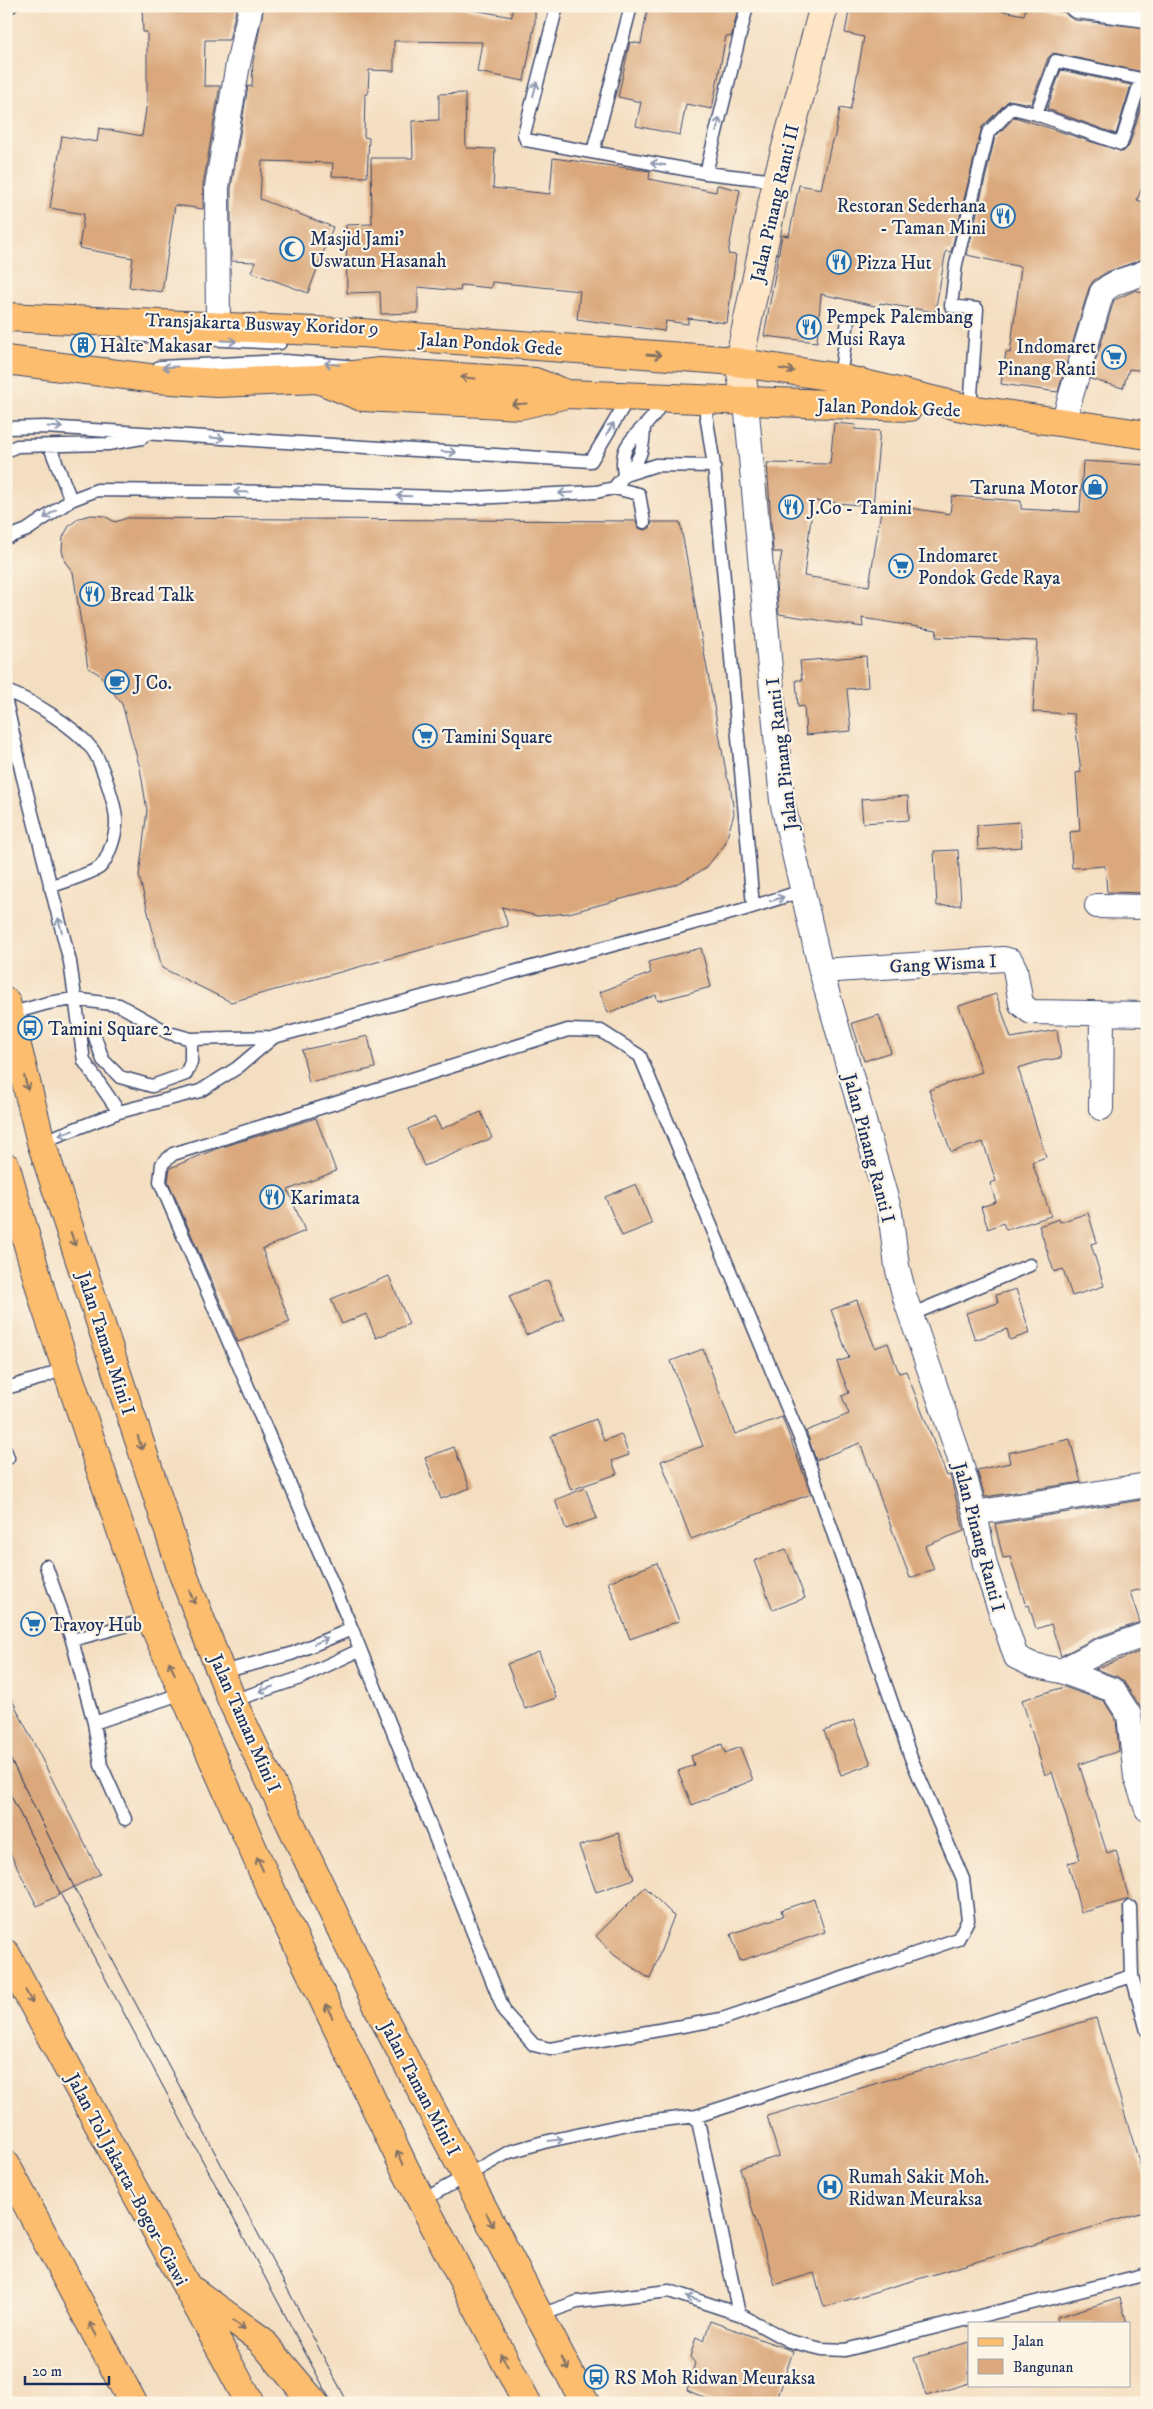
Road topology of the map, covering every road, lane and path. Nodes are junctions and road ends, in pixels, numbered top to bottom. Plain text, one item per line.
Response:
1 (11, 6) edge
2 (251, 6) edge
3 (557, 6) edge
4 (631, 6) edge
5 (746, 6) edge
6 (824, 6) edge
7 (1077, 6) edge
8 (6, 7) edge
9 (1147, 15) edge
10 (1036, 114) junction
11 (592, 152) junction
12 (706, 173) junction
13 (777, 181) junction
14 (1147, 271) edge
15 (6, 317) edge
16 (848, 320) dead end
17 (6, 323) edge
18 (218, 326) junction
19 (6, 350) edge
20 (605, 351) junction
21 (6, 360) edge
22 (739, 362) junction
23 (380, 372) junction
24 (840, 378) junction
25 (318, 379) junction
26 (567, 394) junction
27 (629, 397) junction
28 (665, 399) junction
29 (704, 401) junction
30 (746, 402) junction
31 (970, 409) junction
32 (1063, 422) junction
33 (6, 428) edge
34 (161, 434) junction
35 (1147, 435) edge
36 (50, 447) junction
37 (6, 451) edge
38 (714, 466) junction
39 (624, 476) junction
40 (614, 488) junction
41 (71, 500) junction
42 (644, 522) dead end
43 (6, 538) edge
44 (6, 691) edge
45 (6, 702) edge
46 (50, 887) junction
47 (802, 891) junction
48 (752, 906) junction
49 (1097, 906) dead end
50 (1147, 907) edge
51 (821, 971) junction
52 (74, 999) junction
53 (8, 1008) edge
54 (1102, 1012) junction
55 (1147, 1014) edge
56 (95, 1037) dead end
57 (274, 1037) junction
58 (191, 1039) junction
59 (1101, 1108) dead end
60 (119, 1112) junction
61 (41, 1142) junction
62 (6, 1167) edge
63 (1030, 1264) dead end
64 (910, 1315) junction
65 (66, 1367) junction
66 (6, 1388) edge
67 (1147, 1485) edge
68 (975, 1513) junction
69 (46, 1566) dead end
70 (151, 1619) junction
71 (352, 1628) junction
72 (1147, 1634) edge
73 (72, 1640) junction
74 (360, 1650) junction
75 (1061, 1671) junction
76 (222, 1672) junction
77 (183, 1693) junction
78 (232, 1701) junction
79 (94, 1723) junction
80 (1147, 1809) edge
81 (125, 1819) dead end
82 (1130, 1907) dead end
83 (6, 1954) edge
84 (1132, 1976) junction
85 (1147, 2031) edge
86 (697, 2116) junction
87 (6, 2165) edge
88 (466, 2177) junction
89 (421, 2201) junction
90 (1147, 2274) edge
91 (186, 2286) junction
92 (740, 2314) junction
93 (540, 2315) junction
94 (133, 2403) edge
95 (250, 2403) edge
96 (314, 2403) edge
97 (527, 2403) edge
98 (585, 2403) edge

1 - 8 lane
2 - 18 street
11 -> 3 lane
4 - 11 lane
12 -> 5 lane
6 - 13 street, Jalan Pinang Ranti II
7 - 9 street
10 - 10 lane
10 - 31 lane
12 -> 11 lane
12 - 13 lane
13 - 22 street, Jalan Pinang Ranti II
14 - 32 street
15 - 18 main road, Jalan Pondok Gede
16 - 24 lane
17 -> 20 lane, Transjakarta Busway Koridor 9
18 - 20 main road, Jalan Pondok Gede
23 -> 19 lane, Transjakarta Busway Koridor 9
20 -> 22 main road, Jalan Pondok Gede
21 - 25 main road, Jalan Pondok Gede
22 -> 24 main road, Jalan Pondok Gede
22 - 30 street, Jalan Pinang Ranti II
23 - 25 main road, Jalan Pondok Gede
26 -> 23 main road, Jalan Pondok Gede
24 - 31 main road, Jalan Pondok Gede
26 -> 25 main road, Jalan Pondok Gede
26 - 27 main road, Jalan Pondok Gede
27 - 28 main road, Jalan Pondok Gede
34 -> 27 lane
28 - 29 main road, Jalan Pondok Gede
28 - 39 lane
29 - 30 main road, Jalan Pondok Gede
29 - 38 lane
30 - 31 main road, Jalan Pondok Gede
30 - 47 street, Jalan Pinang Ranti I
31 - 32 main road, Jalan Pondok Gede
32 - 35 main road, Jalan Pondok Gede
33 -> 34 lane
34 - 36 lane
36 - 37 lane
36 - 41 lane
38 - 39 lane
38 - 48 lane
39 - 40 lane
40 -> 41 lane
40 - 42 lane
41 -> 43 lane
44 - 46 lane
45 - 46 lane
52 -> 46 lane
48 -> 47 lane
47 - 51 street, Jalan Pinang Ranti I
48 - 57 lane
49 - 50 street
51 - 54 street, Gang Wisma I
51 - 64 street, Jalan Pinang Ranti I
52 - 53 lane
52 - 58 lane
52 - 60 lane
53 -> 61 main road, Jalan Taman Mini I
54 - 55 street, Gang Wisma I
54 - 59 street
56 - 58 lane
57 - 58 lane
57 - 60 lane
60 -> 61 lane
61 -> 76 main road, Jalan Taman Mini I
62 - 65 main road
63 - 64 lane
64 - 68 street, Jalan Pinang Ranti I
65 - 66 lane
65 - 70 main road
67 - 68 street
68 - 75 street, Jalan Pinang Ranti I
69 - 73 lane
70 - 73 lane
77 -> 70 main road
71 - 74 lane
71 - 74 lane
76 -> 71 lane
72 - 75 street
73 - 79 lane
74 -> 78 lane
75 - 80 street, Jalan Pinang Ranti I
76 - 78 main road, Jalan Taman Mini I
77 - 79 lane
89 -> 77 main road
78 - 88 main road, Jalan Taman Mini I
79 - 81 lane
82 - 84 lane
83 -> 91 main road, Jalan Tol Jakarta–Bogor–Ciawi
84 - 85 lane
84 - 86 lane
88 -> 86 lane
86 - 92 lane
94 -> 87 main road
88 - 89 lane
88 -> 93 main road, Jalan Taman Mini I
97 -> 89 main road
90 - 92 lane
91 - 95 main road, Jalan Tol Jakarta–Bogor–Ciawi
91 -> 96 main road
92 -> 93 lane
93 -> 98 main road, Jalan Taman Mini I

